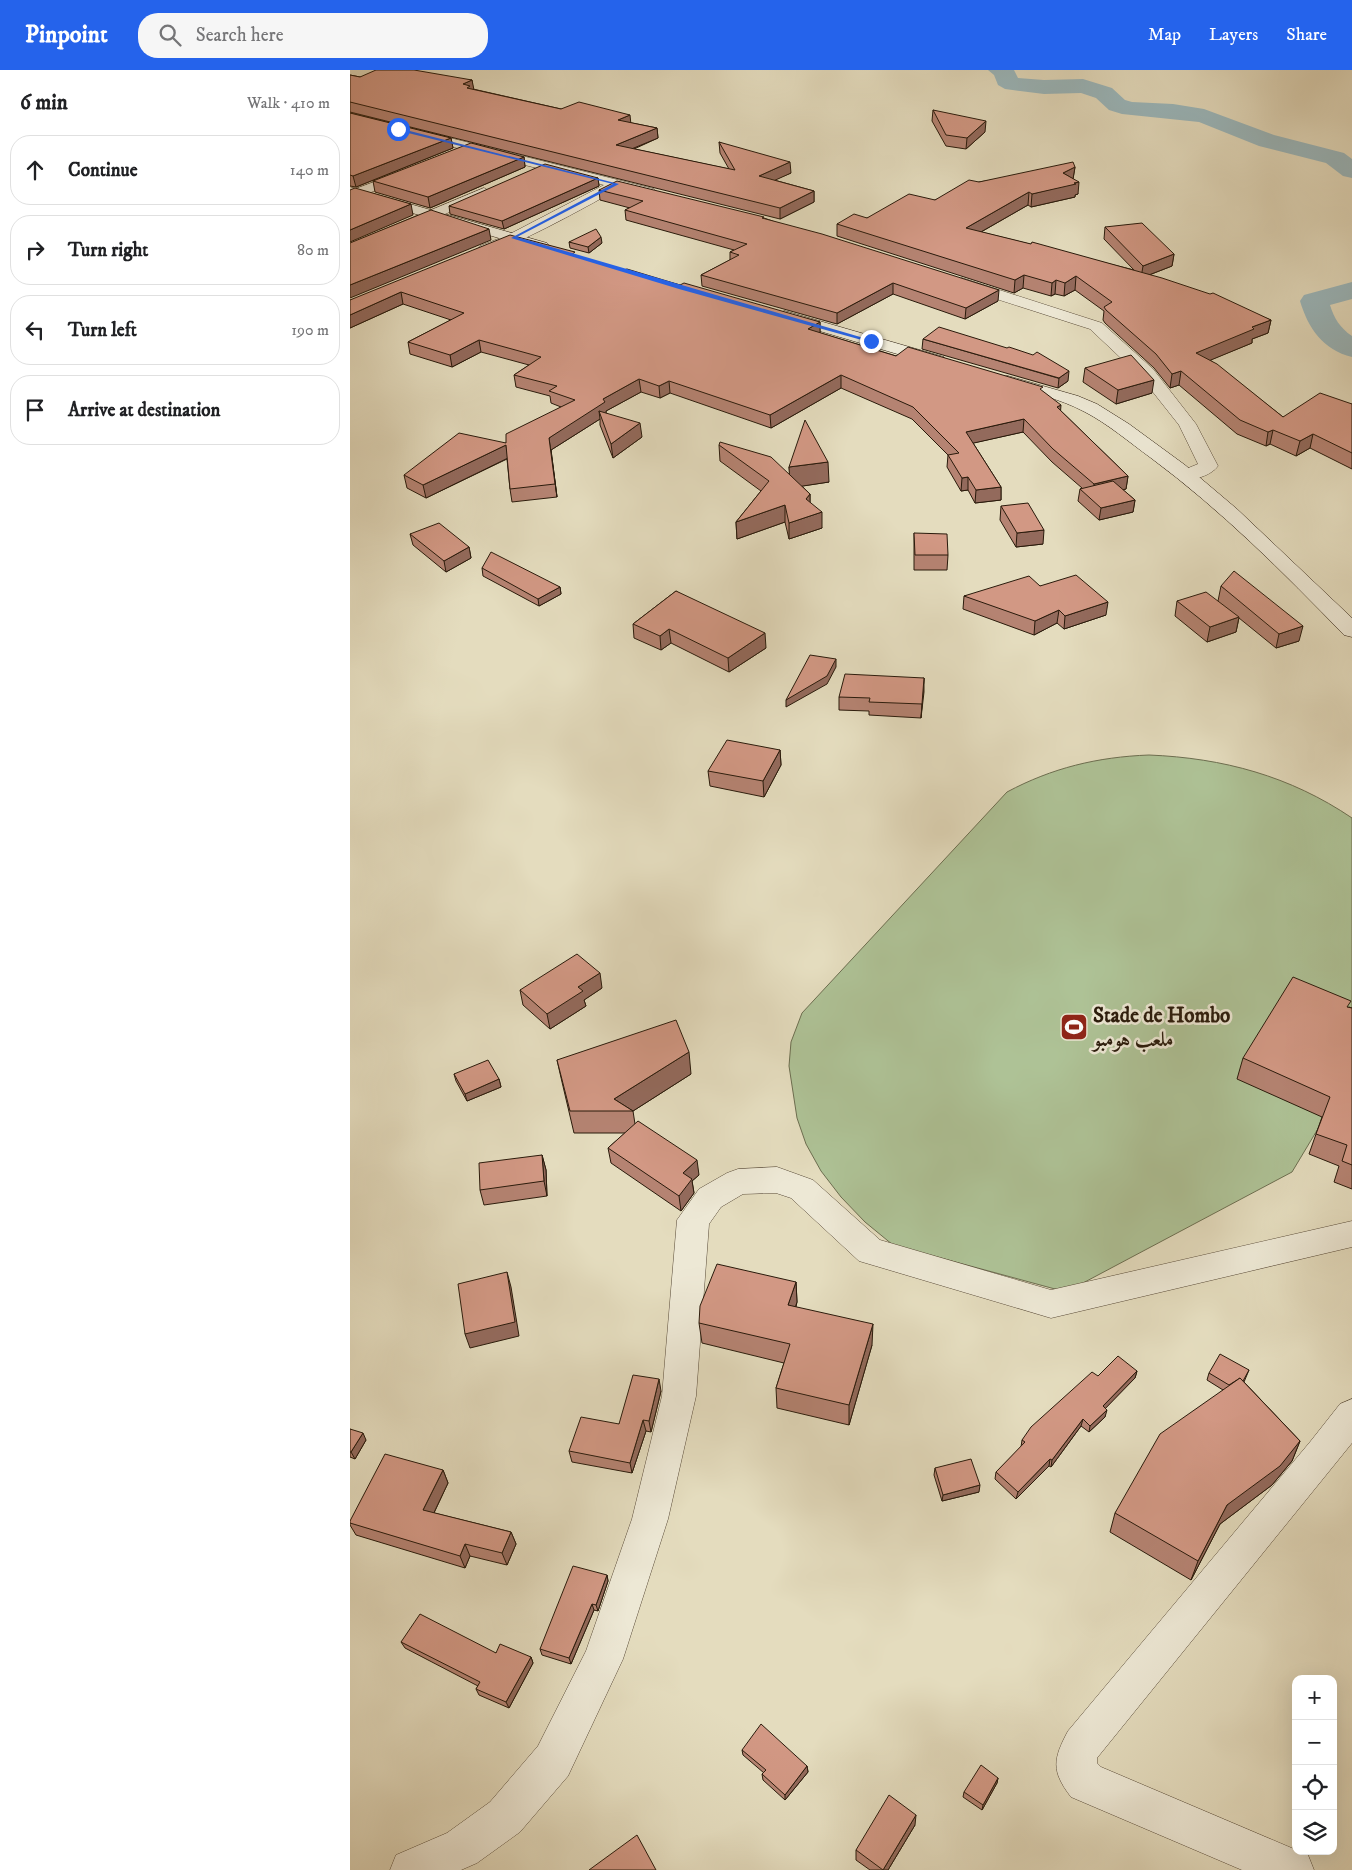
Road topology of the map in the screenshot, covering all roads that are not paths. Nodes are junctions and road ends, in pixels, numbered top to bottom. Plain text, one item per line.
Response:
1 (350, 117) edge
2 (474, 147) junction
3 (447, 158) edge
4 (544, 166) junction
5 (420, 168) edge
6 (526, 173) edge
7 (617, 184) junction
8 (501, 185) edge
9 (352, 194) edge
10 (664, 196) edge
11 (433, 215) junction
12 (513, 238) junction
13 (350, 250) edge
14 (560, 252) edge
15 (468, 257) edge
16 (946, 278) edge
17 (770, 312) edge
18 (951, 365) edge
19 (988, 375) edge
20 (1188, 475) junction
21 (1352, 630) edge
22 (1352, 1234) edge
23 (1352, 1415) edge
24 (411, 1870) edge
25 (1293, 1870) edge

1 - 2 street
2 - 3 street
2 - 4 street
4 - 6 street
4 - 7 street
5 - 9 street
7 - 10 street
7 - 12 street
8 - 11 street
9 - 11 street
11 - 12 street
11 - 13 street
12 - 14 street
12 - 15 street
16 - 20 street
17 - 18 street
19 - 20 street
20 - 21 street
22 - 24 street
23 - 25 street

